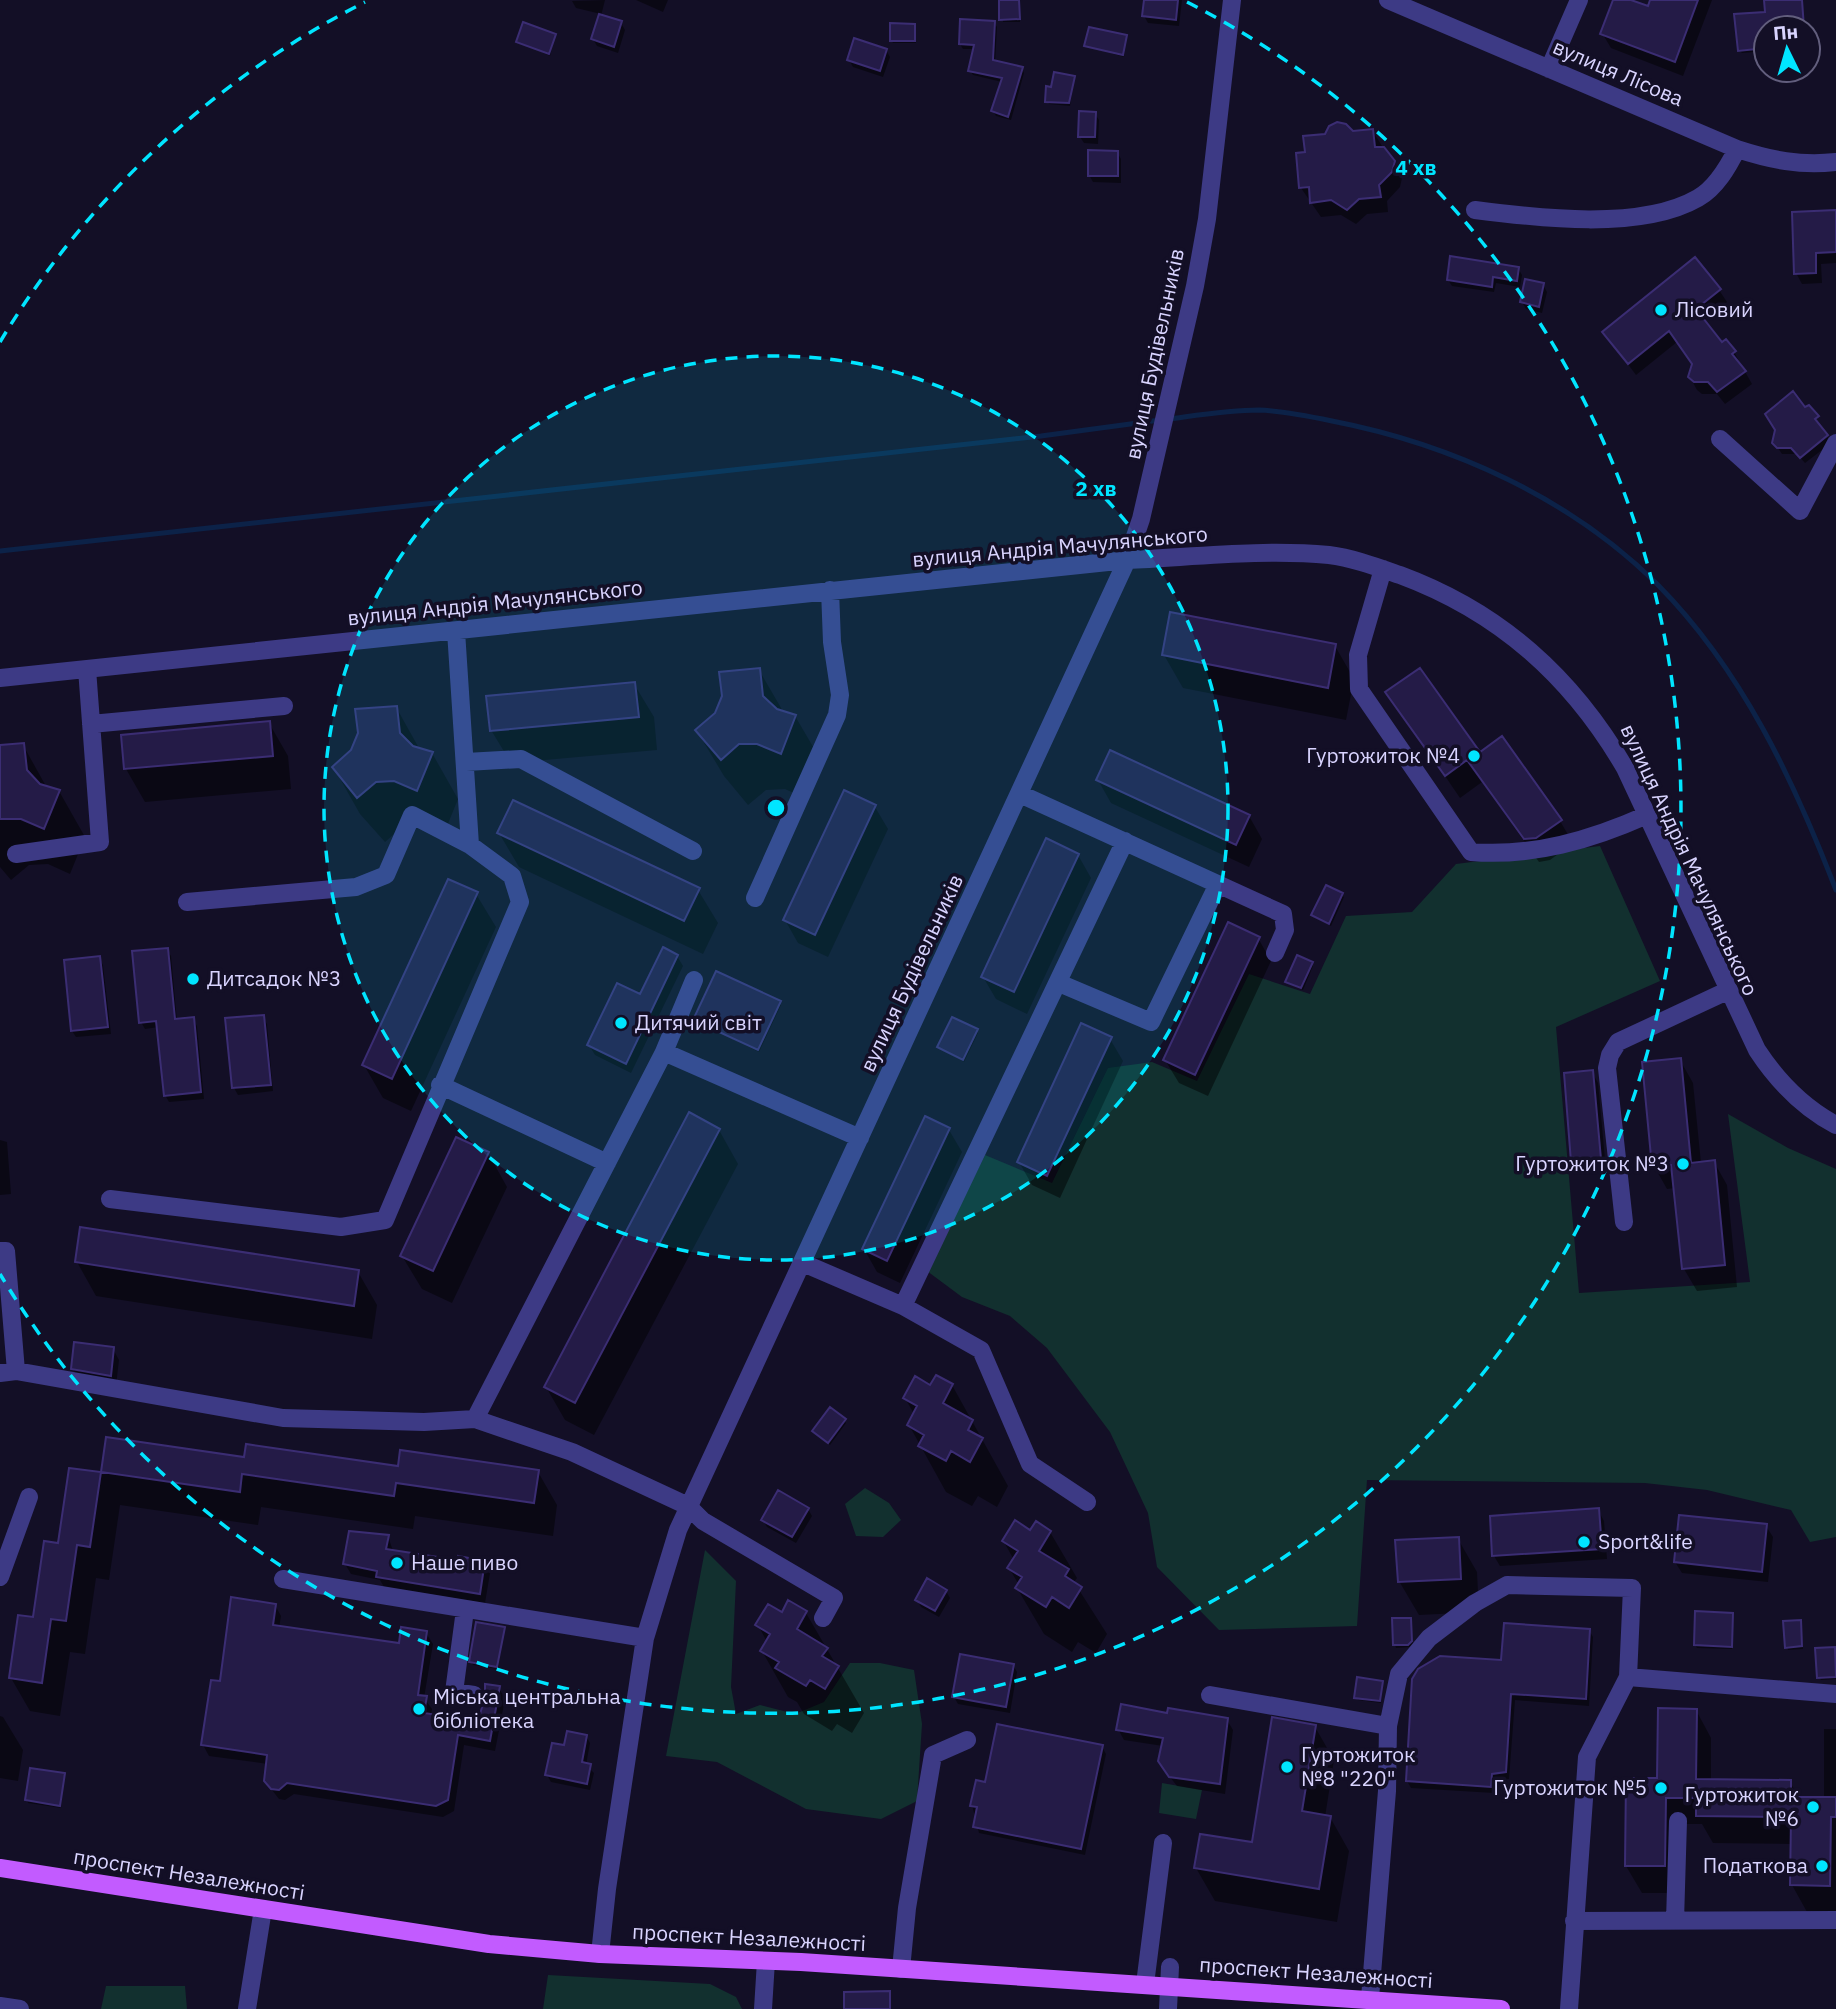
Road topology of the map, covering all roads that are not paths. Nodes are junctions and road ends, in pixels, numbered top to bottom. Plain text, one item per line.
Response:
1 (1232, 0) edge
2 (1388, 0) edge
3 (1579, 0) edge
4 (1421, 7) edge
5 (1549, 69) junction
6 (1737, 149) junction
7 (1836, 162) edge
8 (1475, 210) dead end
9 (1720, 439) dead end
10 (1836, 443) edge
11 (1127, 559) junction
12 (1383, 569) junction
13 (830, 590) junction
14 (456, 631) junction
15 (87, 669) junction
16 (0, 678) edge
17 (284, 706) dead end
18 (91, 724) junction
19 (466, 762) junction
20 (1020, 794) junction
21 (1647, 815) junction
22 (1125, 841) junction
23 (470, 845) junction
24 (693, 851) dead end
25 (16, 854) dead end
26 (1218, 884) junction
27 (755, 898) dead end
28 (187, 902) dead end
29 (1275, 953) dead end
30 (694, 980) dead end
31 (1059, 983) junction
32 (1727, 991) junction
33 (664, 1052) junction
34 (440, 1085) junction
35 (1836, 1125) edge
36 (860, 1138) junction
37 (607, 1163) junction
38 (110, 1199) dead end
39 (1624, 1222) dead end
40 (0, 1251) edge
41 (803, 1263) junction
42 (903, 1306) junction
43 (8, 1372) edge
44 (475, 1419) junction
45 (29, 1497) dead end
46 (1087, 1502) dead end
47 (688, 1506) junction
48 (0, 1577) edge
49 (283, 1578) dead end
50 (465, 1610) junction
51 (822, 1618) dead end
52 (645, 1638) junction
53 (1628, 1677) junction
54 (1836, 1693) edge
55 (474, 1695) dead end
56 (1210, 1695) dead end
57 (1388, 1726) junction
58 (967, 1740) dead end
59 (1678, 1821) dead end
60 (1163, 1843) dead end
61 (0, 1868) edge
62 (263, 1909) junction
63 (1836, 1920) edge
64 (1574, 1921) junction
65 (1675, 1921) junction
66 (600, 1954) junction
67 (766, 1961) junction
68 (1170, 1967) dead end
69 (901, 1969) junction
70 (1144, 1984) junction
71 (1169, 1986) junction
72 (1370, 1998) junction
73 (0, 2006) edge
74 (20, 2009) edge
75 (247, 2009) edge
76 (763, 2009) edge
77 (1168, 2009) edge
78 (1502, 2009) edge
79 (1569, 2009) edge

1 - 11 street, вулиця Будівельників
2 - 4 street, вулиця Лісова
3 - 5 street
4 - 5 street, вулиця Лісова
5 - 6 street, вулиця Лісова
6 - 7 street, вулиця Лісова
6 - 8 street
9 - 10 street
11 - 12 street, вулиця Андрія Мачулянського
11 - 13 street, вулиця Андрія Мачулянського
11 - 20 street, вулиця Будівельників
12 - 21 street, вулиця Андрія Мачулянського
12 - 21 street
13 - 14 street, вулиця Андрія Мачулянського
13 - 27 street
14 - 15 street, вулиця Андрія Мачулянського
14 - 19 street
15 - 16 street, вулиця Андрія Мачулянського
15 - 18 street
17 - 18 street
18 - 25 street
19 - 23 street
19 - 24 street
20 - 22 street
20 - 36 street, вулиця Будівельників
21 - 32 street, вулиця Андрія Мачулянського
22 - 26 street
22 - 31 street
23 - 28 street
23 - 34 street
26 - 29 street
26 - 31 street
30 - 33 street
31 - 42 street
32 - 35 street, вулиця Андрія Мачулянського
32 - 39 street
33 - 36 street
33 - 37 street
34 - 37 street
34 - 38 street
36 - 41 street, вулиця Будівельників
37 - 44 street
40 - 43 street
41 - 42 street
41 - 47 street, вулиця Будівельників
42 - 46 street
43 - 44 street
44 - 47 street
45 - 48 street
47 - 51 street
47 - 52 street, вулиця Будівельників
49 - 50 street
50 - 52 street
50 - 55 street
52 - 66 street, вулиця Будівельників
53 - 54 street
53 - 57 street
53 - 64 street
56 - 57 street
57 - 72 street
58 - 69 street
59 - 65 street
60 - 70 street
61 - 62 main road, проспект Незалежності
62 - 66 main road, проспект Незалежності
62 - 75 street
63 - 65 street
64 - 65 street
64 - 79 street
66 - 67 main road, проспект Незалежності
67 - 69 main road, проспект Незалежності
67 - 76 street
68 - 71 street
69 - 70 main road, проспект Незалежності
70 - 71 main road, проспект Незалежності
71 - 72 main road, проспект Незалежності
71 - 77 street
72 - 78 main road, проспект Незалежності
73 - 74 street

